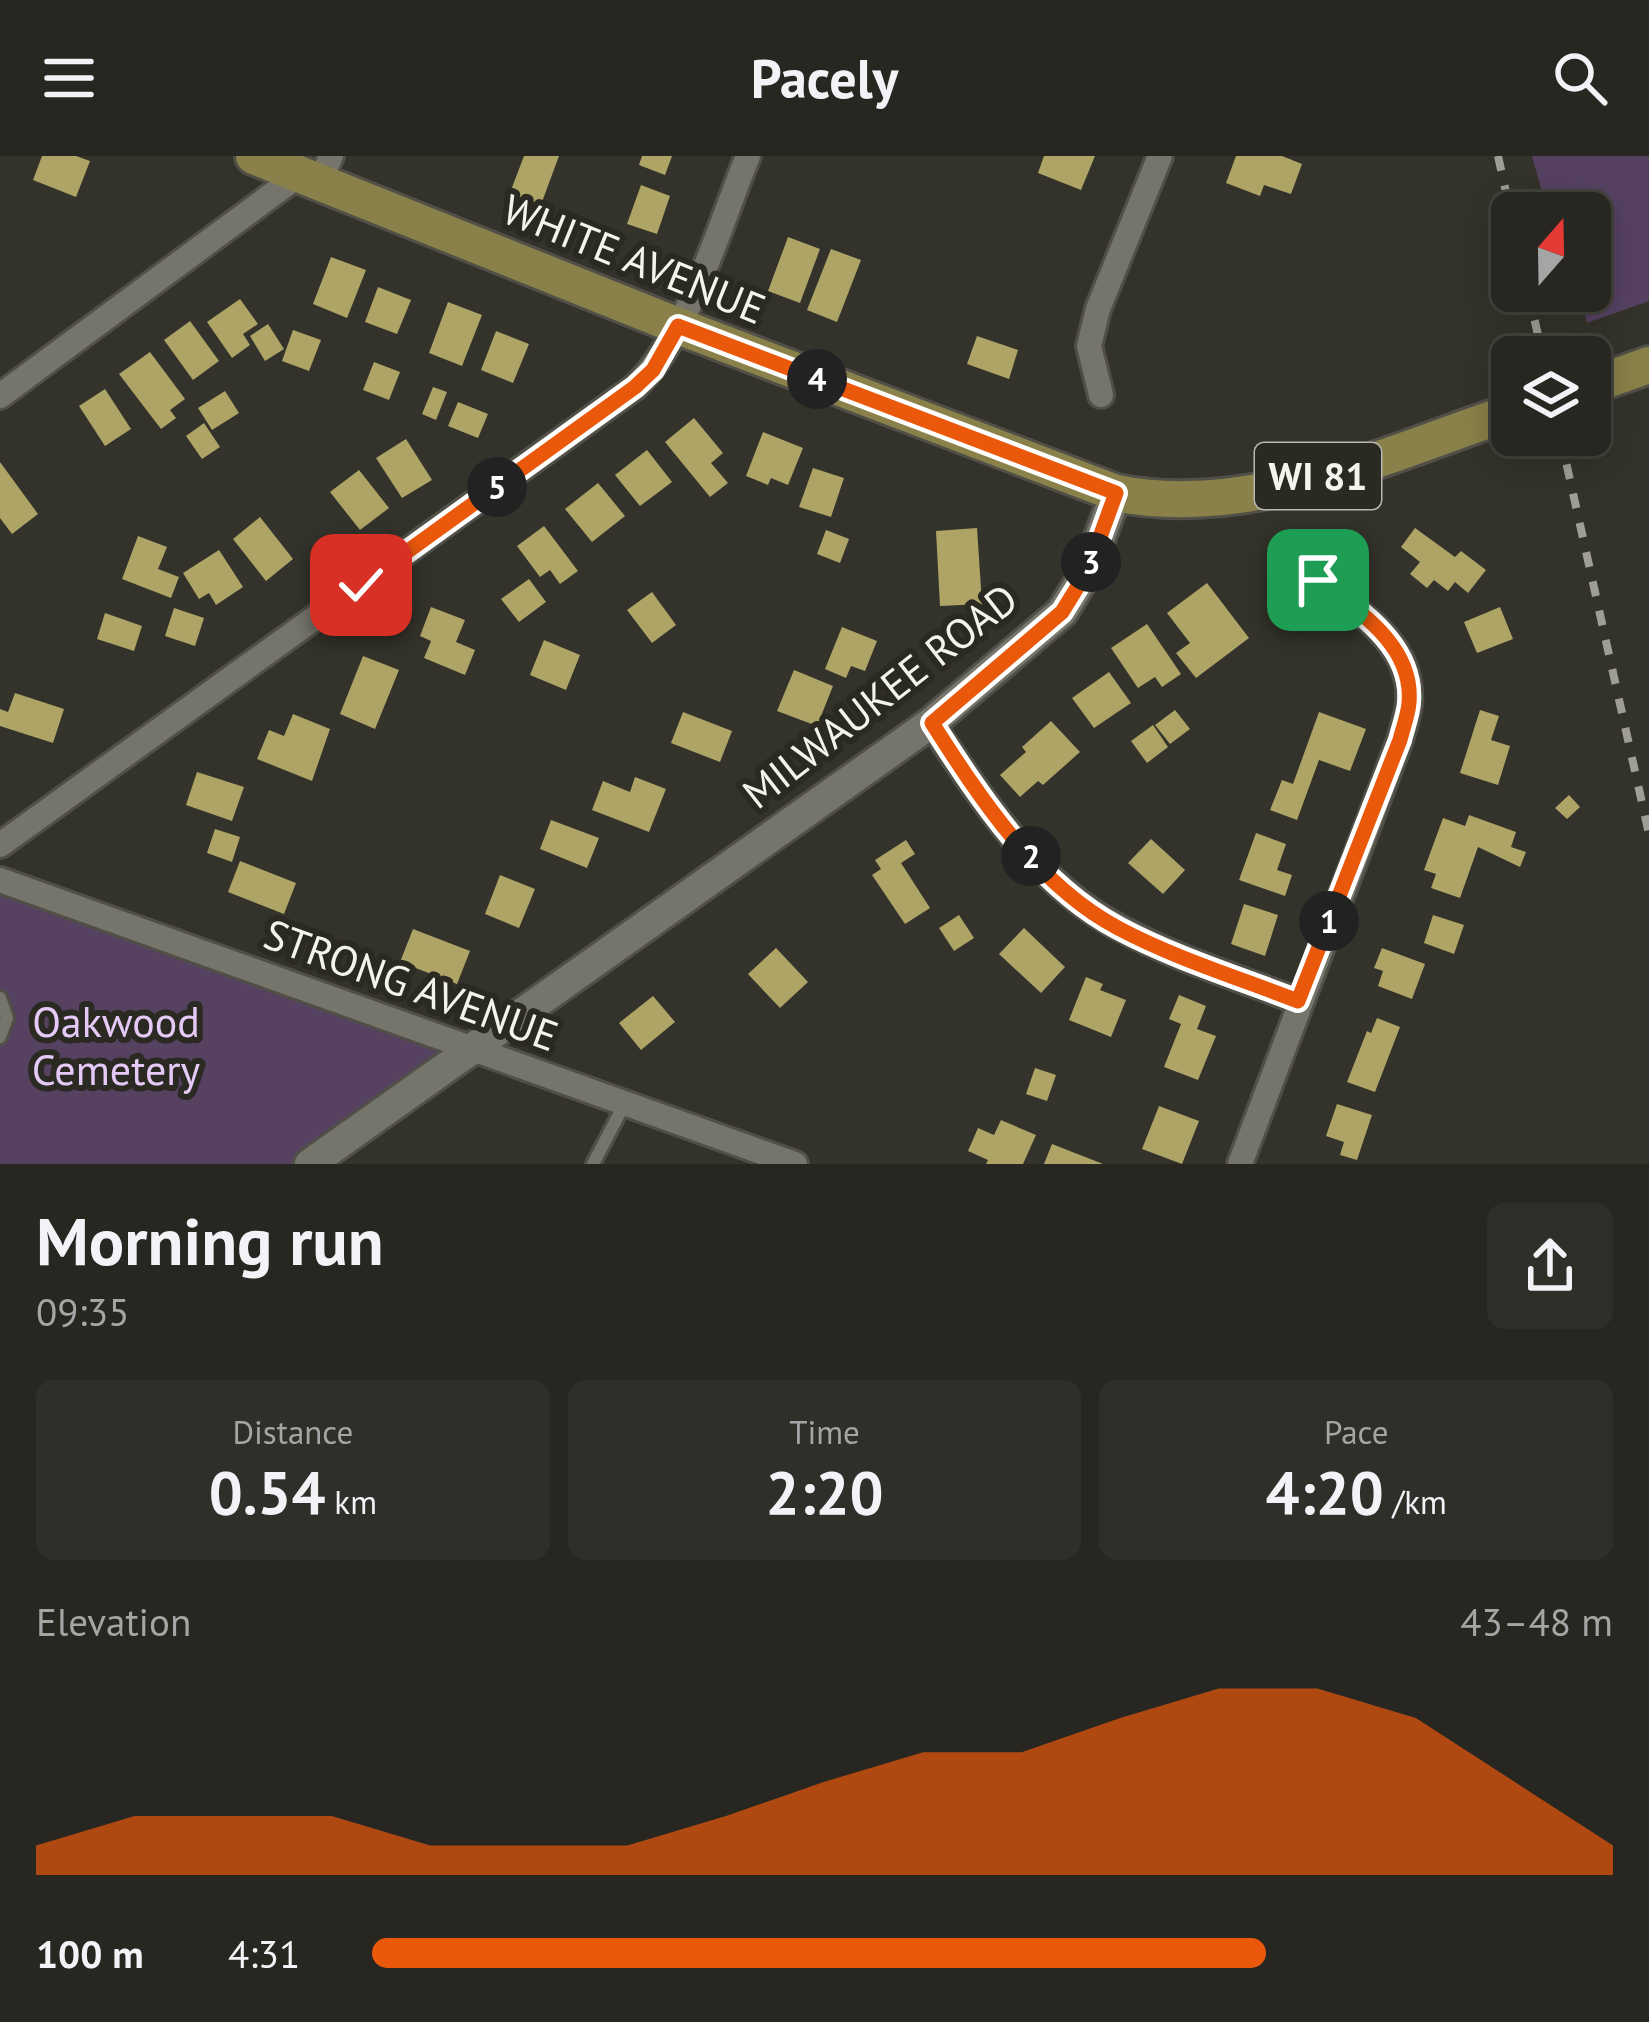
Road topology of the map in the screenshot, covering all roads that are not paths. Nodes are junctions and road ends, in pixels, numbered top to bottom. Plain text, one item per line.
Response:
1 (254, 156) edge
2 (748, 156) edge
3 (1160, 156) edge
4 (317, 171) edge
5 (678, 326) junction
6 (1649, 365) edge
7 (1611, 379) edge
8 (1101, 395) dead end
9 (0, 396) edge
10 (1491, 419) edge
11 (1116, 493) junction
12 (1318, 580) dead end
13 (932, 723) junction
14 (0, 845) edge
15 (0, 880) edge
16 (0, 998) edge
17 (1298, 1001) junction
18 (0, 1036) edge
19 (472, 1048) junction
20 (626, 1103) junction
21 (310, 1164) edge
22 (593, 1164) edge
23 (795, 1164) edge
24 (1240, 1164) edge

1 - 4 main road, WHITE AVENUE / WI 81
2 - 5 street
3 - 8 street
4 - 5 main road, WHITE AVENUE / WI 81
4 - 9 street
5 - 11 main road, WHITE AVENUE / WI 81
5 - 14 street
6 - 7 main road
10 - 11 main road, WI 81
11 - 13 street, MILWAUKEE ROAD
12 - 17 street
13 - 17 street
13 - 19 street, MILWAUKEE ROAD
15 - 19 street, STRONG AVENUE
16 - 18 lane
17 - 24 street
19 - 20 street, STRONG AVENUE
19 - 21 street, MILWAUKEE ROAD
20 - 22 lane
20 - 23 street, STRONG AVENUE

